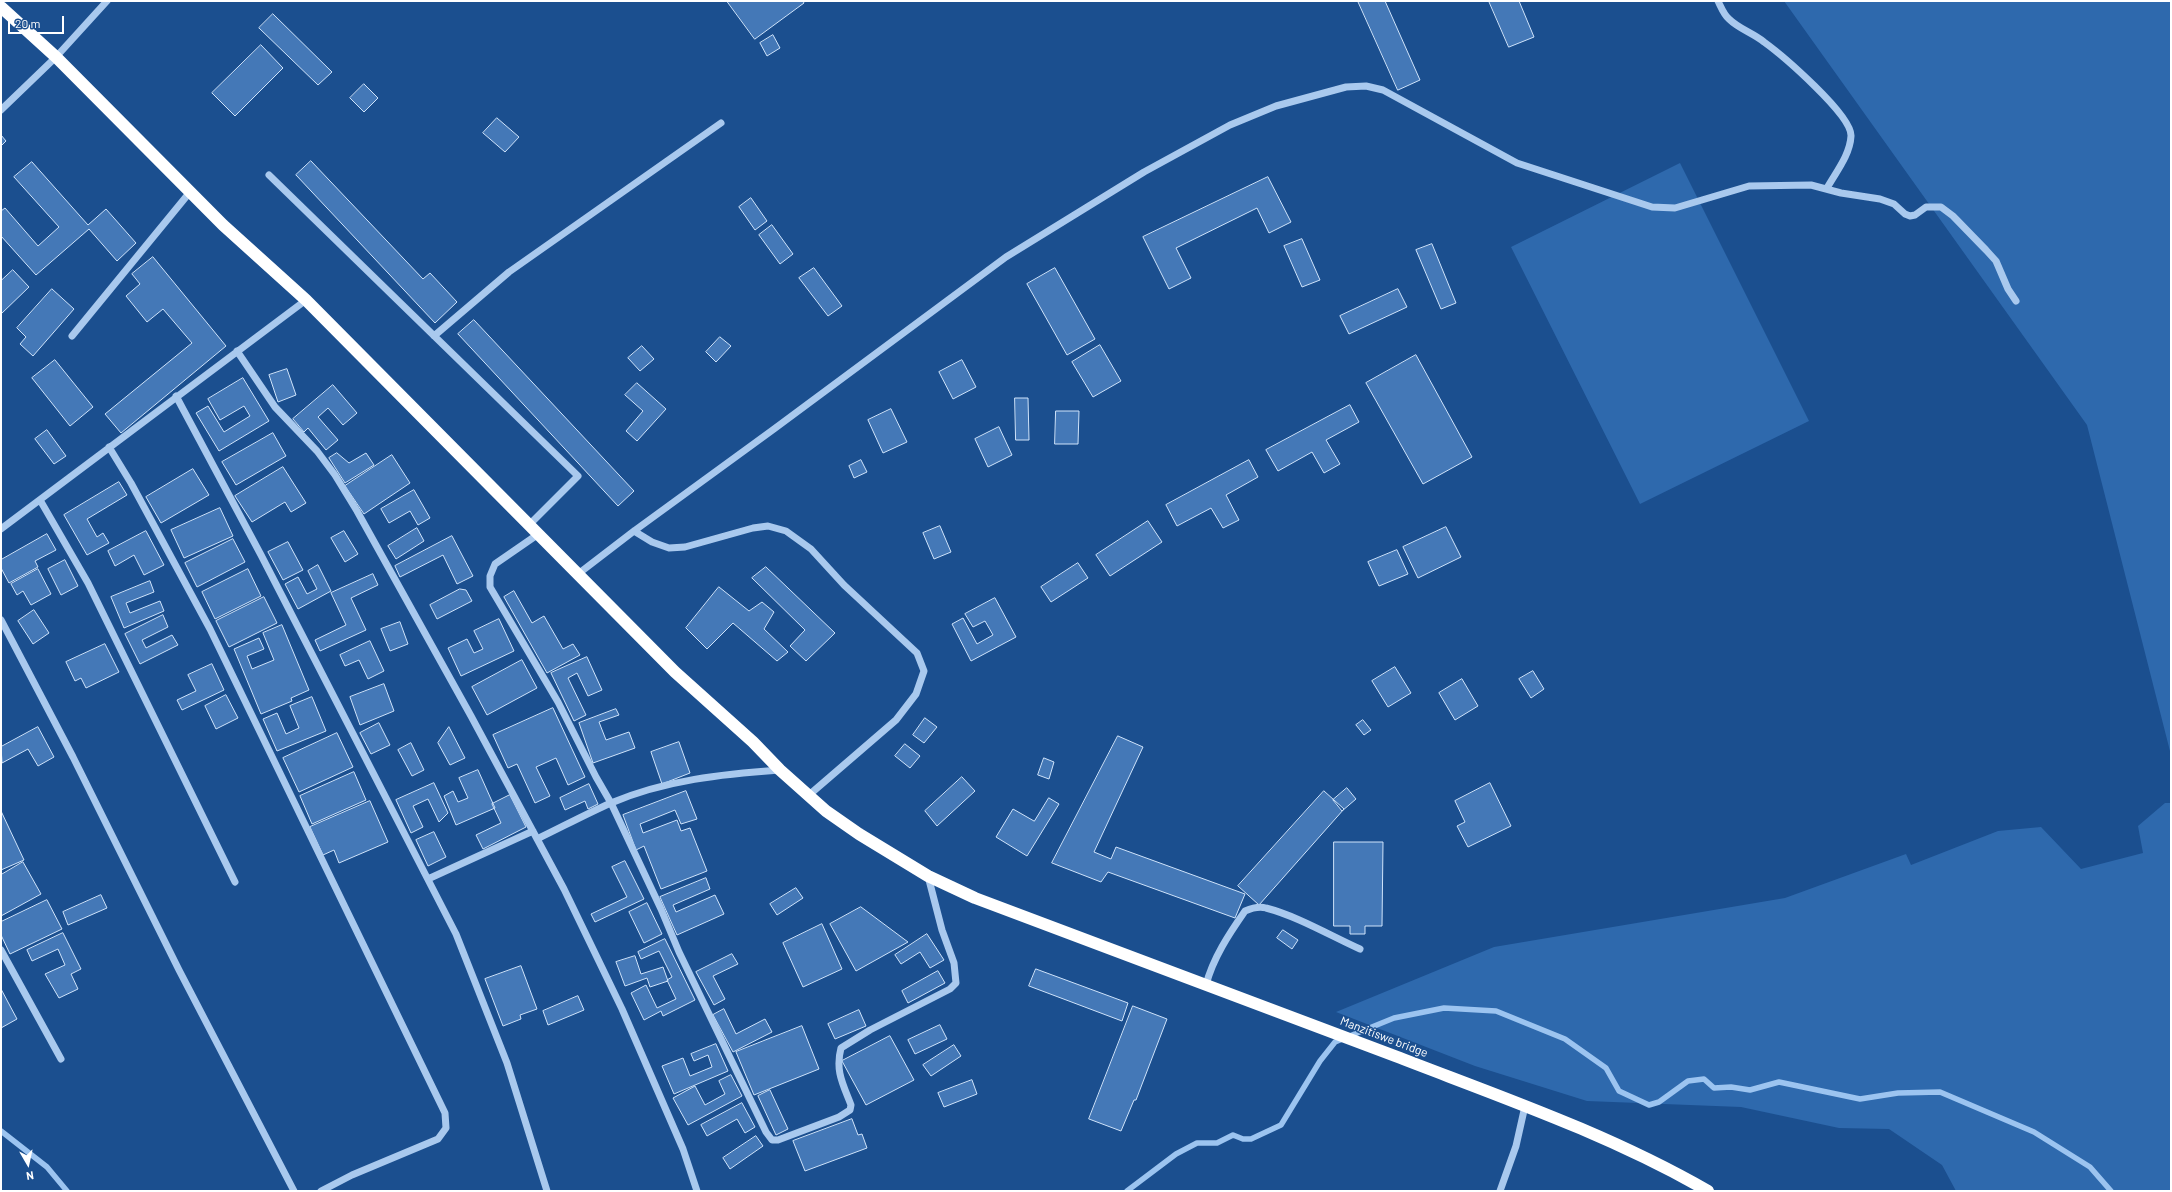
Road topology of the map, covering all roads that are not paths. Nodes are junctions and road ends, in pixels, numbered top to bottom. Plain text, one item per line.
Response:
1 (107, 1) edge
2 (1718, 1) edge
3 (1, 7) edge
4 (56, 57) junction
5 (1, 110) edge
6 (721, 123) dead end
7 (269, 175) dead end
8 (1827, 188) junction
9 (190, 192) junction
10 (306, 300) junction
11 (2016, 301) dead end
12 (72, 336) dead end
13 (434, 336) junction
14 (237, 351) junction
15 (176, 396) junction
16 (109, 448) junction
17 (40, 500) junction
18 (528, 526) junction
19 (1, 529) edge
20 (634, 531) junction
21 (537, 535) junction
22 (578, 574) junction
23 (1, 620) edge
24 (780, 770) junction
25 (809, 795) junction
26 (611, 803) junction
27 (532, 831) junction
28 (537, 839) junction
29 (928, 876) junction
30 (428, 879) junction
31 (235, 882) dead end
32 (1360, 949) dead end
33 (1, 950) edge
34 (1206, 985) junction
35 (61, 1059) dead end
36 (1525, 1106) junction
37 (294, 1191) edge
38 (321, 1191) edge
39 (548, 1191) edge
40 (697, 1191) edge
41 (1500, 1191) edge
42 (1708, 1191) edge

1 - 4 street
2 - 8 street
3 - 4 highway, Manzitiswe bridge
4 - 5 street
4 - 9 highway, Manzitiswe bridge
6 - 13 street
7 - 13 street
8 - 11 street
8 - 20 street
9 - 10 highway, Manzitiswe bridge
9 - 12 street
10 - 14 street
10 - 18 highway, Manzitiswe bridge
13 - 18 street
14 - 15 street
14 - 27 street
15 - 16 street
15 - 30 street
16 - 17 street
16 - 38 street
17 - 19 street
17 - 31 street
18 - 21 highway, Manzitiswe bridge
20 - 22 street
20 - 25 street
21 - 22 highway, Manzitiswe bridge
21 - 26 street
22 - 24 highway, Manzitiswe bridge
23 - 37 street
24 - 25 highway, Manzitiswe bridge
24 - 26 street
25 - 29 highway, Manzitiswe bridge
26 - 28 street
26 - 29 street
27 - 28 street
27 - 30 street
28 - 40 street
29 - 34 highway, Manzitiswe bridge
30 - 39 street
32 - 34 street
33 - 35 street
34 - 36 highway, Manzitiswe bridge
36 - 41 street
36 - 42 highway, Manzitiswe bridge

